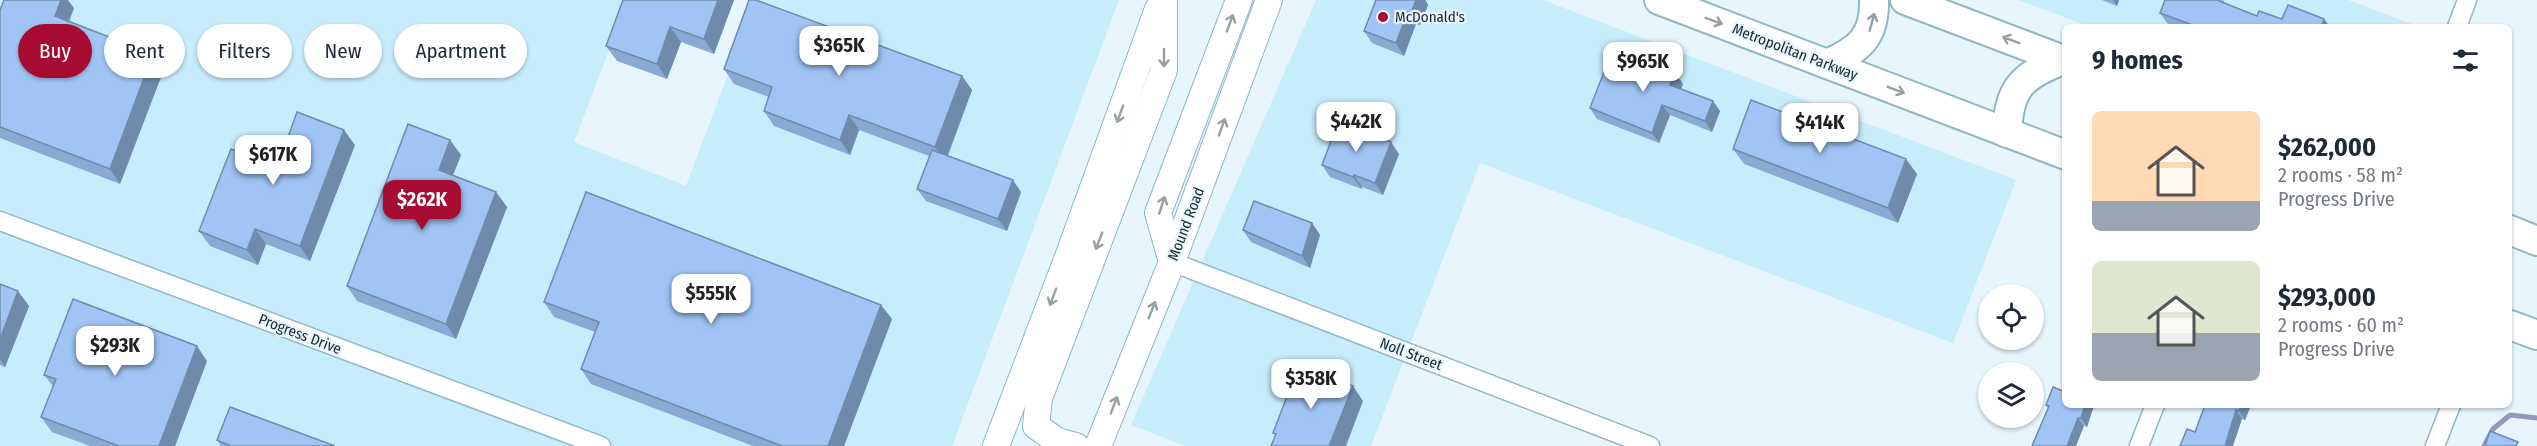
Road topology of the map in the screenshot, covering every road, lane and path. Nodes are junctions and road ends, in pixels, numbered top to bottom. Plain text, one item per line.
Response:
1 (1163, 0) edge
2 (1239, 0) edge
3 (1269, 0) edge
4 (1659, 0) edge
5 (1874, 0) edge
6 (1905, 0) edge
7 (2467, 0) edge
8 (2458, 24) edge
9 (2062, 59) edge
10 (2062, 61) edge
11 (1827, 64) junction
12 (2007, 133) junction
13 (2062, 154) edge
14 (0, 221) edge
15 (2512, 231) edge
16 (2537, 240) edge
17 (1172, 262) junction
18 (2512, 326) edge
19 (2537, 335) edge
20 (2154, 408) edge
21 (2450, 408) edge
22 (1091, 445) edge
23 (601, 446) edge
24 (996, 446) edge
25 (1650, 446) edge
26 (2139, 446) edge
27 (2435, 446) edge

1 -> 22 main road
1 -> 24 main road
17 -> 2 main road
17 -> 3 main road, Mound Road
4 -> 11 main road, Metropolitan Parkway
11 -> 5 main road
9 -> 6 main road
7 - 8 street
10 - 12 main road
11 -> 12 main road, Metropolitan Parkway
12 - 13 main road, Metropolitan Parkway
14 - 23 street, Progress Drive
15 - 16 main road
22 -> 17 main road, Mound Road
17 - 25 street, Noll Street
18 - 19 main road
20 - 26 street
21 - 27 street

